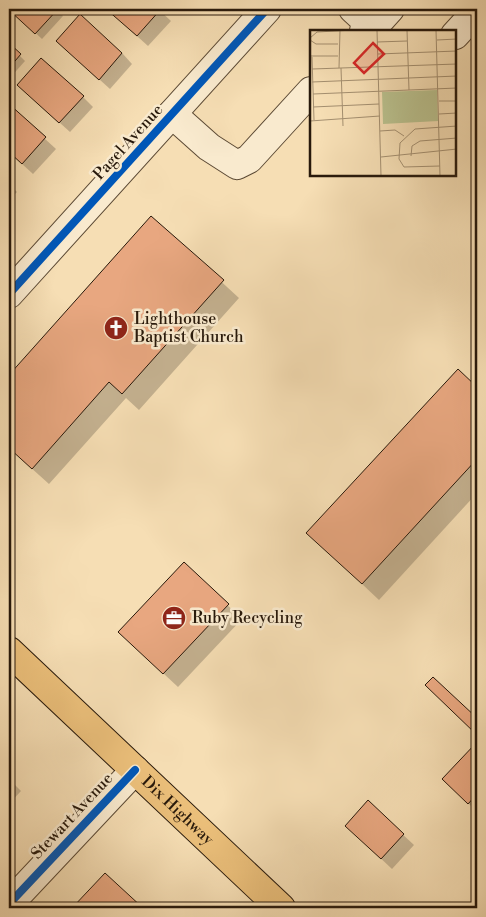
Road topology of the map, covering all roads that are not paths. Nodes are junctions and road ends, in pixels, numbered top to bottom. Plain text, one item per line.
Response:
1 (267, 9) edge
2 (353, 9) edge
3 (477, 11) edge
4 (378, 20) edge
5 (456, 35) edge
6 (310, 92) edge
7 (172, 114) junction
8 (9, 294) edge
9 (9, 651) edge
10 (135, 770) junction
11 (9, 904) edge
12 (281, 908) edge

1 - 7 street, Pagel Avenue
2 - 4 street
3 - 5 street
6 - 7 street
7 - 8 street, Pagel Avenue
9 - 10 main road, Dix Highway
10 - 11 street, Stewart Avenue
10 - 12 main road, Dix Highway

